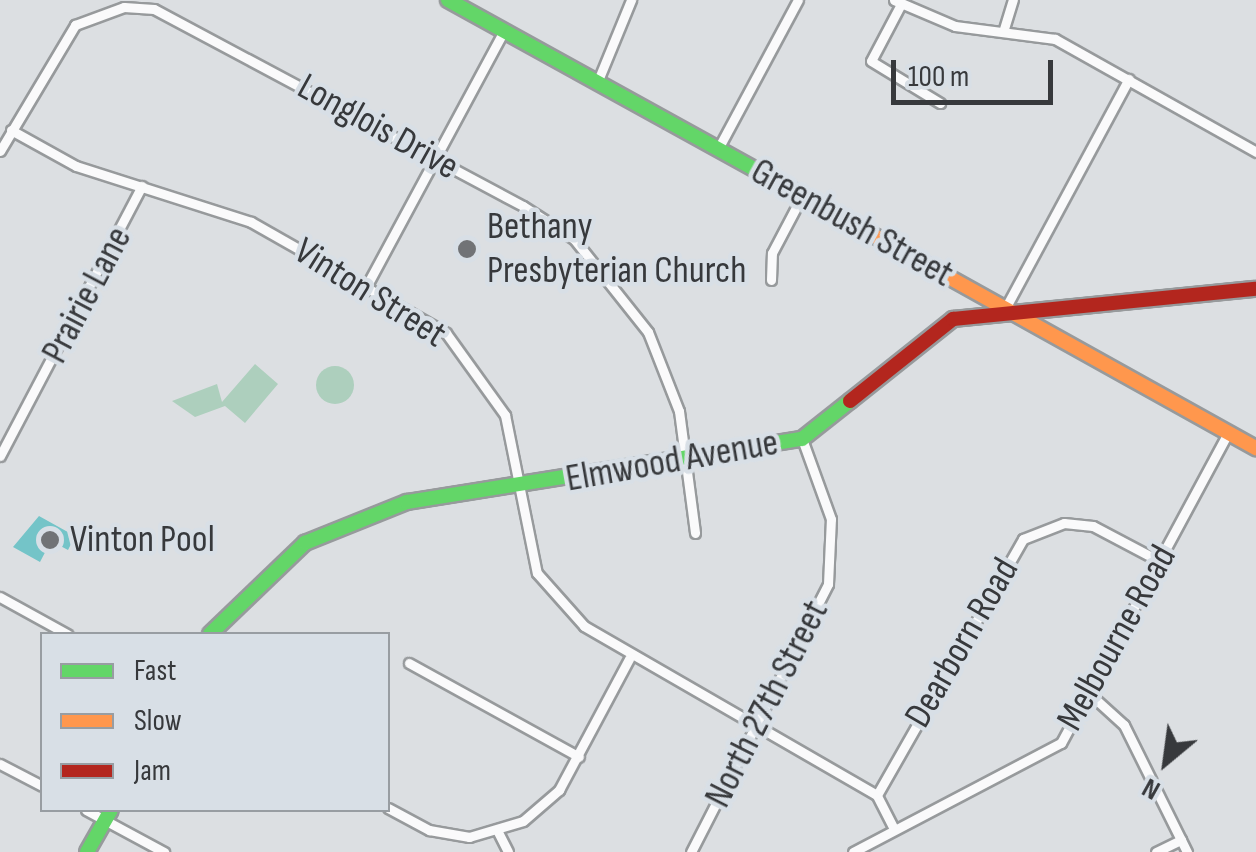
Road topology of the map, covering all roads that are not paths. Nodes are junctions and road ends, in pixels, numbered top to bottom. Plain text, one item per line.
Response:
1 (448, 0) edge
2 (631, 0) edge
3 (798, 0) edge
4 (1013, 0) edge
5 (898, 2) edge
6 (504, 31) junction
7 (1002, 32) junction
8 (1129, 80) junction
9 (597, 83) junction
10 (940, 103) dead end
11 (11, 130) junction
12 (718, 150) junction
13 (0, 151) edge
14 (1256, 152) edge
15 (435, 158) junction
16 (142, 186) junction
17 (802, 196) junction
18 (771, 280) dead end
19 (367, 285) junction
20 (1256, 289) edge
21 (1006, 308) junction
22 (1228, 433) junction
23 (802, 438) junction
24 (1256, 448) edge
25 (0, 456) edge
26 (686, 463) junction
27 (517, 486) junction
28 (695, 533) dead end
29 (1160, 561) junction
30 (0, 597) edge
31 (63, 632) edge
32 (211, 632) edge
33 (629, 659) junction
34 (408, 664) dead end
35 (1092, 696) junction
36 (755, 730) junction
37 (579, 757) junction
38 (0, 764) edge
39 (40, 785) edge
40 (878, 794) junction
41 (390, 809) edge
42 (108, 815) edge
43 (893, 827) junction
44 (498, 832) junction
45 (1180, 840) junction
46 (87, 852) edge
47 (164, 852) edge
48 (508, 852) edge
49 (691, 852) edge
50 (852, 852) edge
51 (1156, 852) edge
52 (1187, 852) edge

1 - 6 main road, Greenbush Street
2 - 9 street
3 - 12 street
4 - 7 street
5 - 7 street
5 - 10 street
6 - 9 main road, Greenbush Street
6 - 15 street
7 - 8 street
8 - 14 street
8 - 21 street
9 - 12 main road, Greenbush Street
11 - 13 street, Longlois Drive
11 - 15 street, Longlois Drive
11 - 16 street, Vinton Street
12 - 17 main road, Greenbush Street
15 - 19 street
15 - 26 street, Longlois Drive
16 - 19 street, Vinton Street
16 - 25 street, Prairie Lane
17 - 18 street
17 - 21 main road, Greenbush Street
19 - 27 street, Vinton Street
20 - 21 main road, Elmwood Avenue
21 - 22 main road, Greenbush Street
21 - 23 main road, Elmwood Avenue
22 - 24 main road, Greenbush Street
22 - 29 street, Melbourne Road
23 - 26 main road, Elmwood Avenue
23 - 36 street, North 27th Street
26 - 27 main road, Elmwood Avenue
26 - 28 street, Longlois Drive
27 - 32 main road, Elmwood Avenue
27 - 33 street, Vinton Street
29 - 35 street, Melbourne Road
29 - 40 street, Dearborn Road
30 - 31 street
33 - 36 street, Vinton Street
33 - 37 street
34 - 37 street
35 - 43 street, Melbourne Road
35 - 45 street
36 - 40 street, Vinton Street
36 - 49 street, North 27th Street
37 - 44 street
38 - 39 street
40 - 43 street
41 - 44 street
42 - 46 main road
42 - 47 street
43 - 50 street, Melbourne Road
44 - 48 street
45 - 51 street
45 - 52 street

